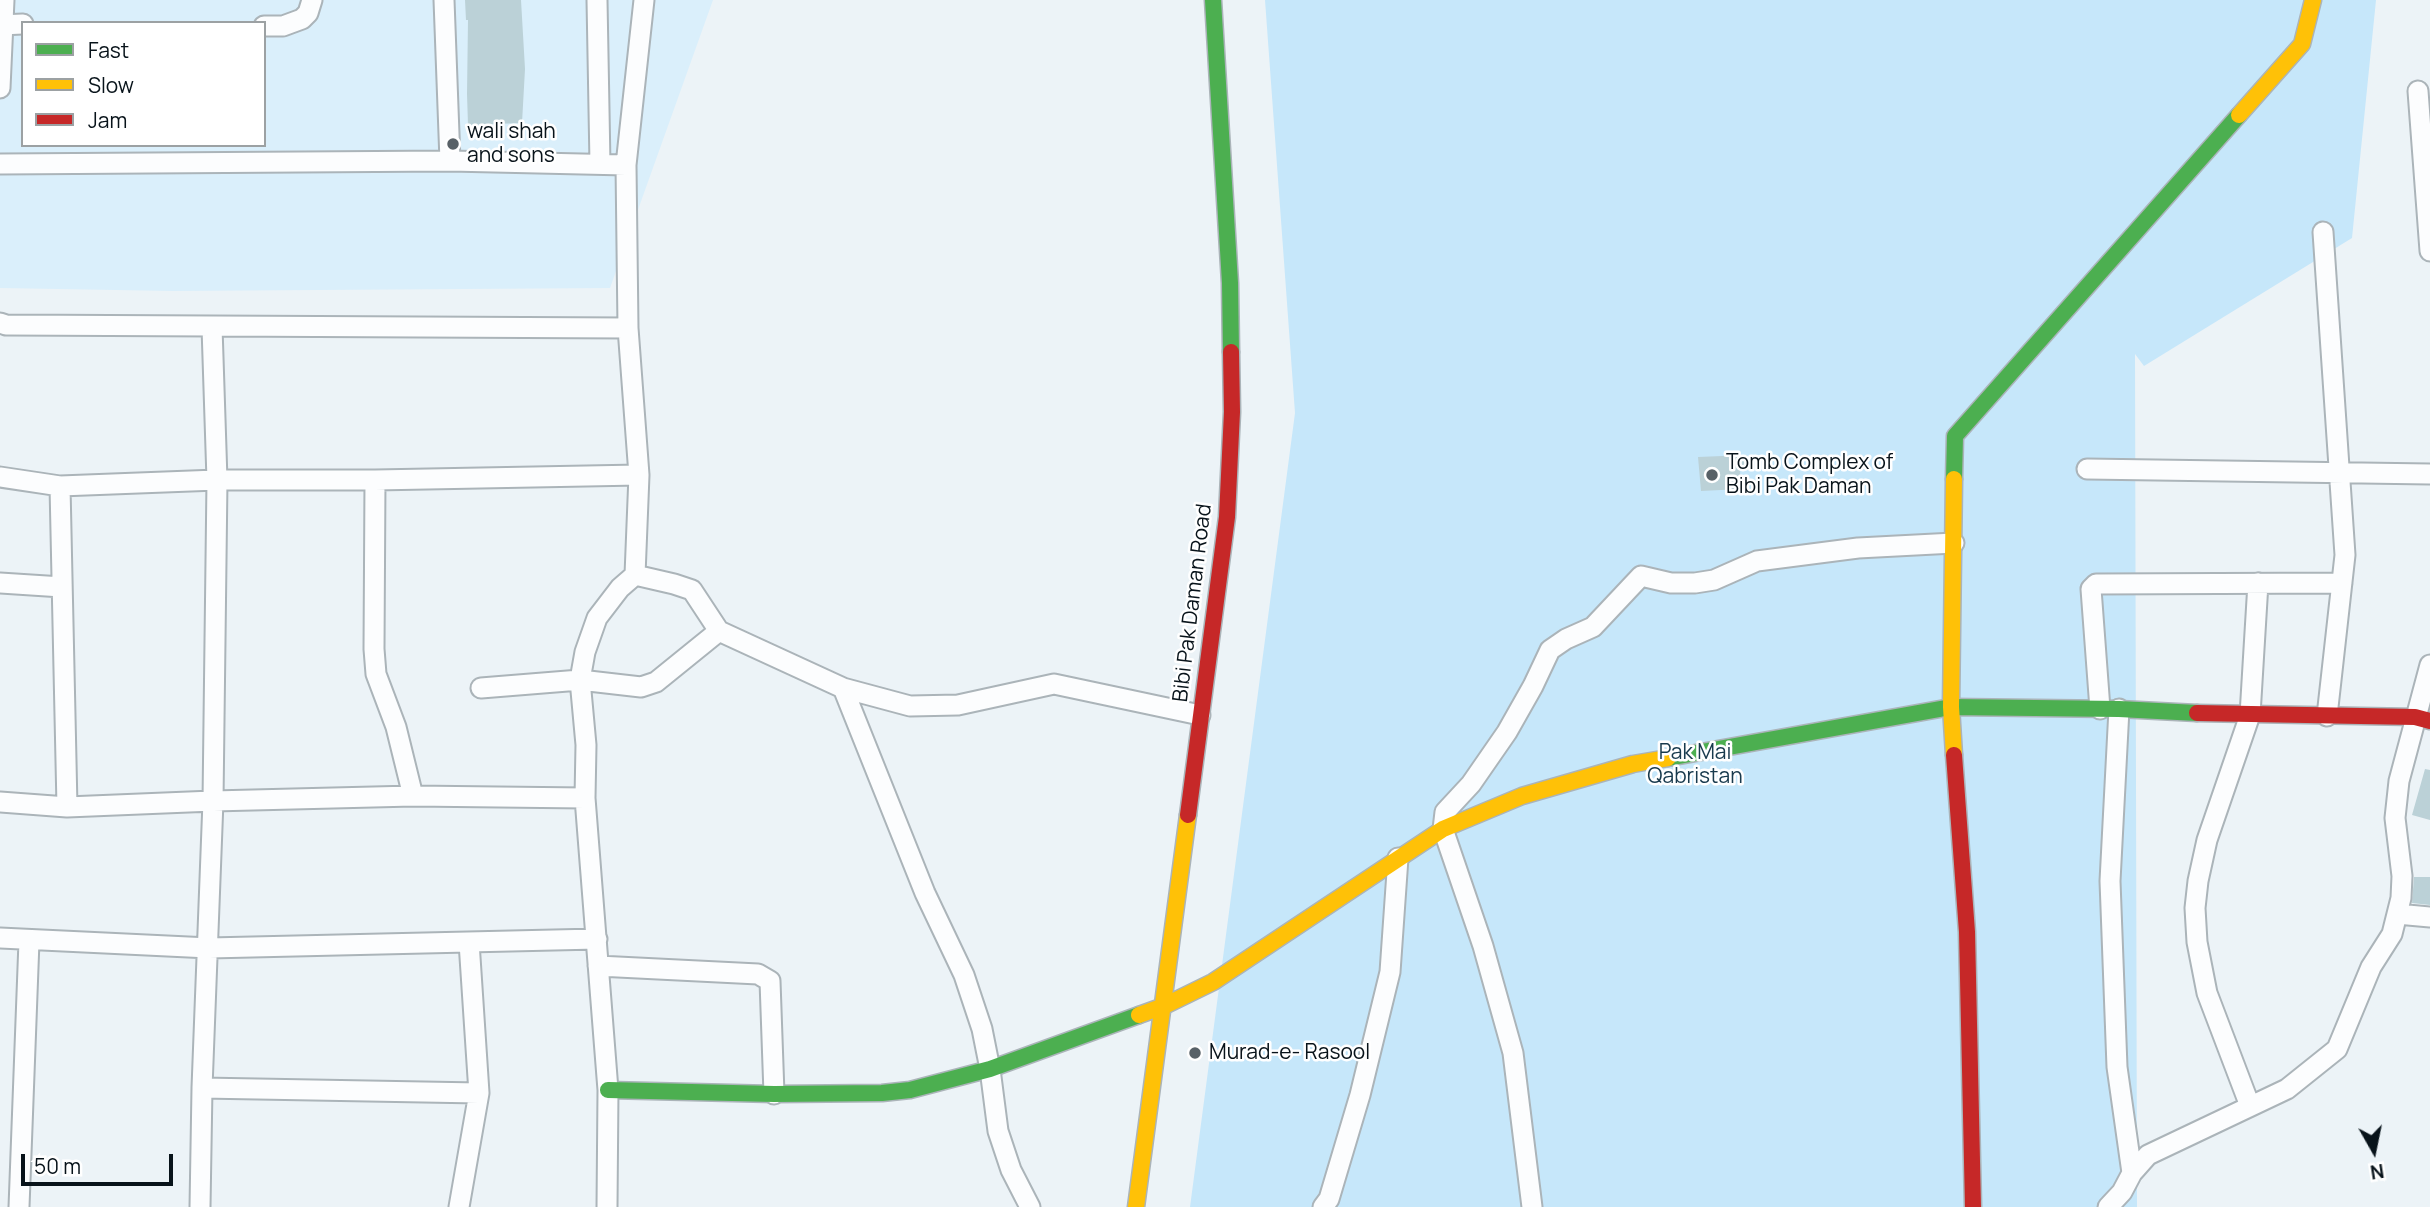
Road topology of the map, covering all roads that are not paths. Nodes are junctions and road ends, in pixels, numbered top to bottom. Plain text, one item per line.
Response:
1 (4, 0) edge
2 (312, 0) edge
3 (444, 0) edge
4 (597, 0) edge
5 (644, 0) edge
6 (1213, 0) edge
7 (2314, 0) edge
8 (9, 24) edge
9 (266, 26) edge
10 (0, 88) edge
11 (2417, 91) dead end
12 (450, 161) junction
13 (0, 164) edge
14 (600, 164) junction
15 (626, 165) junction
16 (2323, 232) dead end
17 (2430, 251) edge
18 (0, 323) edge
19 (212, 327) junction
20 (628, 328) junction
21 (2087, 470) dead end
22 (2339, 472) junction
23 (2430, 474) edge
24 (639, 475) junction
25 (0, 477) edge
26 (217, 480) junction
27 (375, 480) junction
28 (60, 485) junction
29 (1954, 543) junction
30 (635, 575) junction
31 (0, 583) edge
32 (2258, 583) junction
33 (2342, 583) junction
34 (62, 587) junction
35 (719, 631) junction
36 (2430, 665) edge
37 (580, 680) junction
38 (481, 688) dead end
39 (843, 688) junction
40 (1951, 707) junction
41 (2109, 709) junction
42 (1200, 715) junction
43 (2250, 715) junction
44 (2327, 716) junction
45 (2423, 719) edge
46 (413, 796) junction
47 (585, 798) junction
48 (213, 801) junction
49 (0, 802) edge
50 (67, 807) junction
51 (1443, 829) junction
52 (1398, 858) junction
53 (2397, 914) junction
54 (2430, 918) edge
55 (0, 938) edge
56 (597, 939) junction
57 (29, 941) junction
58 (469, 942) junction
59 (209, 948) junction
60 (598, 966) junction
61 (1164, 1006) junction
62 (990, 1069) junction
63 (202, 1088) junction
64 (608, 1090) junction
65 (479, 1093) junction
66 (774, 1094) junction
67 (2250, 1106) junction
68 (2132, 1173) junction
69 (19, 1207) edge
70 (200, 1207) edge
71 (459, 1207) edge
72 (607, 1207) edge
73 (1030, 1207) edge
74 (1136, 1207) edge
75 (1323, 1207) edge
76 (1532, 1207) edge
77 (1973, 1207) edge
78 (2108, 1207) edge

1 - 8 street
2 - 9 street
3 - 12 street
4 - 14 street
5 - 15 street
6 - 42 street, Bibi Pak Daman Road
7 - 29 street
8 - 10 street
11 - 17 street
12 - 13 street
12 - 14 street
14 - 15 street
15 - 20 street
16 - 22 street
18 - 19 street
19 - 20 street
19 - 26 street
20 - 24 street
21 - 22 street
22 - 23 street
22 - 33 street
24 - 27 street
24 - 30 street
25 - 28 street
26 - 27 street
26 - 28 street
26 - 48 street
27 - 46 street
28 - 34 street
29 - 40 street
29 - 51 street
30 - 35 street
30 - 37 street
31 - 34 street
32 - 33 street
32 - 41 street
32 - 43 street
33 - 44 street
34 - 50 street
35 - 37 street
35 - 39 street
36 - 45 street
37 - 38 street
37 - 47 street
39 - 42 street
39 - 62 street
40 - 41 street
40 - 51 street
40 - 77 street
41 - 43 street
41 - 68 street
42 - 61 street, Bibi Pak Daman Road
43 - 44 street
43 - 67 street
44 - 45 street
45 - 53 street
46 - 47 street
46 - 48 street
47 - 56 street
48 - 50 street
48 - 59 street
49 - 50 street
51 - 52 street
51 - 76 street
52 - 61 street
52 - 75 street
53 - 54 street
53 - 67 street
55 - 57 street
56 - 58 street
56 - 60 street
57 - 59 street
57 - 69 street
58 - 59 street
58 - 65 street
59 - 63 street
60 - 64 street
60 - 66 street
61 - 62 street
61 - 74 street, Bibi Pak Daman Road
62 - 66 street
62 - 73 street
63 - 65 street
63 - 70 street
64 - 66 street
64 - 72 street
65 - 71 street
67 - 68 street
68 - 78 street

